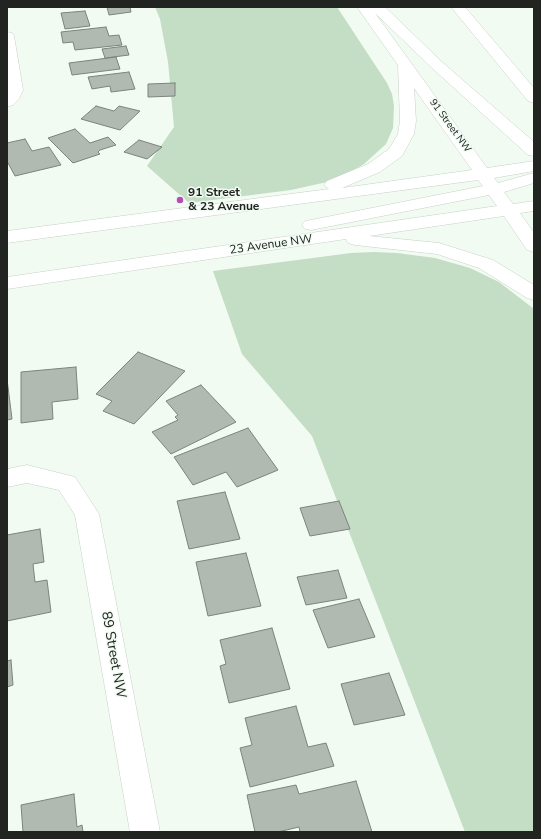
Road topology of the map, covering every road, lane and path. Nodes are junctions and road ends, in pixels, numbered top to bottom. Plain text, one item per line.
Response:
1 (364, 7) edge
2 (377, 7) edge
3 (458, 7) edge
4 (7, 36) edge
5 (500, 57) junction
6 (405, 65) junction
7 (534, 85) edge
8 (534, 98) edge
9 (7, 102) edge
10 (534, 151) edge
11 (534, 166) edge
12 (484, 174) junction
13 (534, 178) edge
14 (516, 184) junction
15 (494, 189) junction
16 (534, 194) edge
17 (297, 198) junction
18 (534, 198) edge
19 (534, 206) edge
20 (508, 210) junction
21 (334, 236) junction
22 (7, 237) edge
23 (534, 246) edge
24 (15, 282) edge
25 (534, 294) edge
26 (7, 478) edge
27 (145, 832) edge

1 - 6 main road, 91 Street NW
2 - 10 main road
3 - 5 main road
4 - 9 main road
5 - 7 main road
5 - 8 main road
6 - 12 main road, 91 Street NW
6 - 17 main road
11 - 12 main road
12 - 14 main road
12 - 15 main road, 91 Street NW
12 - 17 main road
13 - 14 main road
14 - 15 main road
14 - 16 main road
15 - 20 main road, 91 Street NW
15 - 24 main road
17 - 22 main road
18 - 20 main road
19 - 20 main road, 23 Avenue NW
20 - 21 main road, 23 Avenue NW
20 - 23 main road, 91 Street NW
21 - 24 main road, 23 Avenue NW
21 - 25 main road
26 - 27 main road, 89 Street NW

